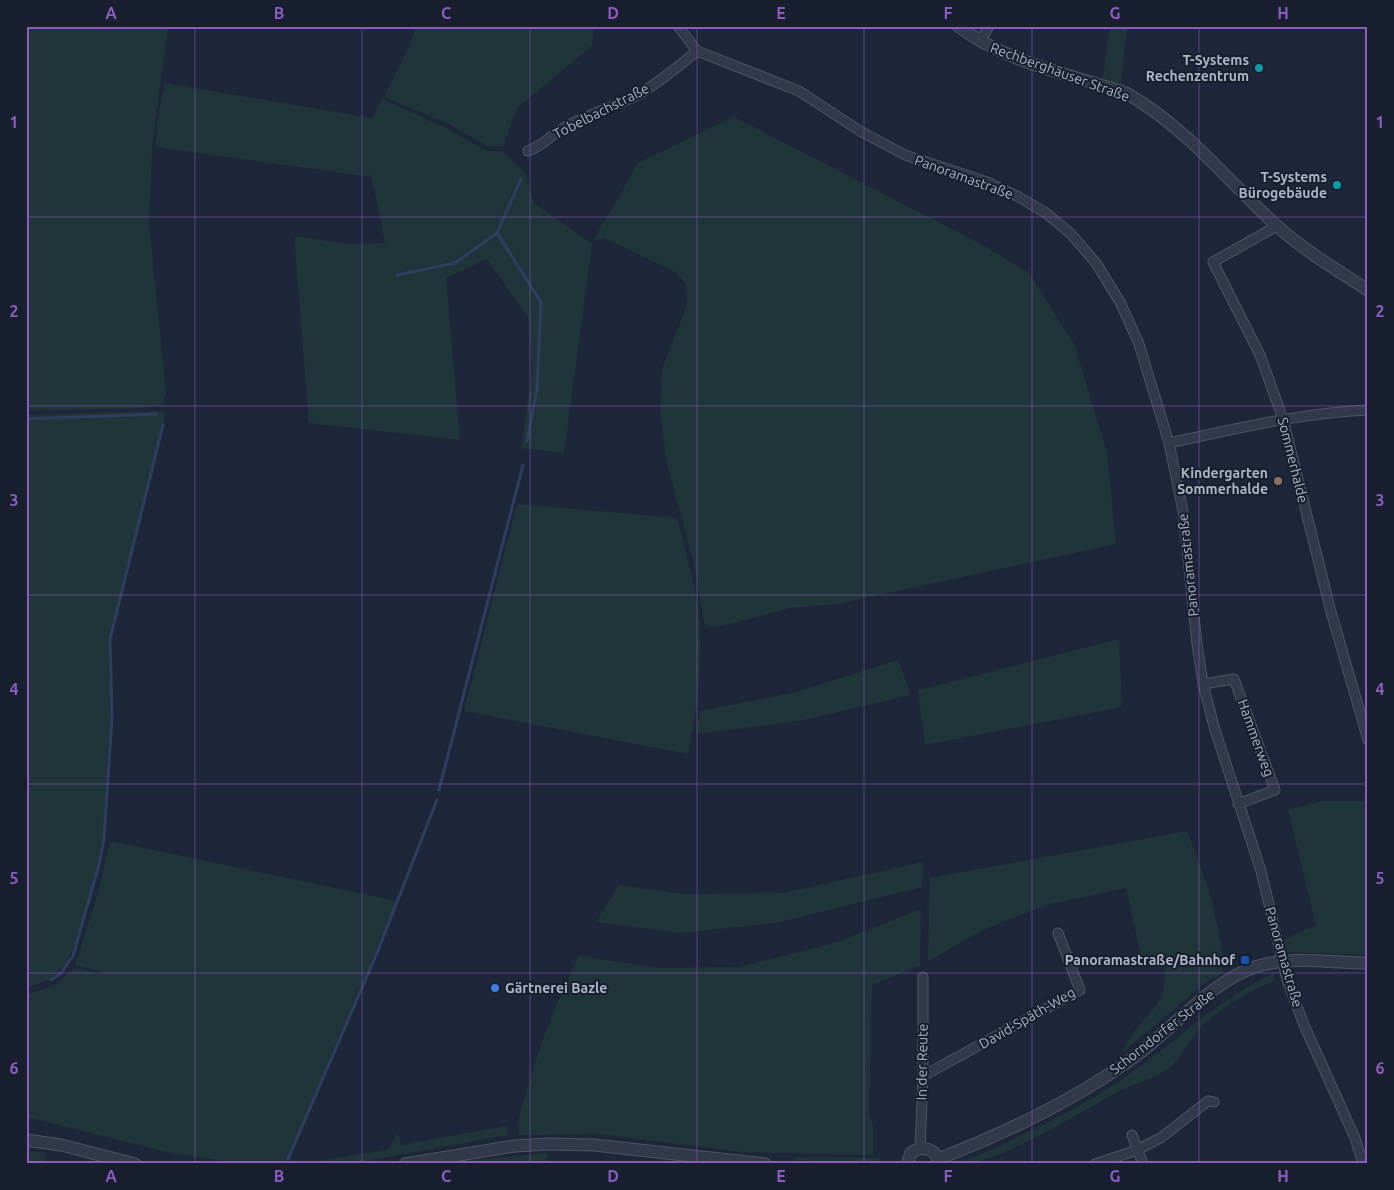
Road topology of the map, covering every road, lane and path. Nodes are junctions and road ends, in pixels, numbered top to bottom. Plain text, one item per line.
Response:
1 (678, 26) edge
2 (958, 26) edge
3 (989, 26) edge
4 (980, 42) junction
5 (697, 50) junction
6 (528, 151) dead end
7 (1277, 226) junction
8 (1368, 290) edge
9 (1368, 410) edge
10 (1284, 418) junction
11 (1169, 443) junction
12 (1203, 684) junction
13 (1368, 740) edge
14 (1238, 804) junction
15 (1058, 933) dead end
16 (1284, 960) junction
17 (1368, 964) edge
18 (923, 977) dead end
19 (923, 1076) junction
20 (1214, 1102) dead end
21 (1132, 1136) dead end
22 (26, 1140) edge
23 (920, 1148) junction
24 (1138, 1150) junction
25 (939, 1161) edge
26 (135, 1164) edge
27 (405, 1164) edge
28 (765, 1164) edge
29 (906, 1164) edge
30 (1095, 1164) edge
31 (1143, 1164) edge
32 (1363, 1164) edge

1 - 5 street
2 - 4 street, Rechberghäuser Straße
3 - 4 street
4 - 7 street, Rechberghäuser Straße
5 - 6 street, Tobelbachstraße
5 - 11 street, Panoramastraße
7 - 8 street, Rechberghäuser Straße
7 - 10 street, Sommerhalde
9 - 10 street
10 - 11 street
10 - 13 street, Sommerhalde
11 - 12 street, Panoramastraße
12 - 14 street, Panoramastraße
12 - 14 street, Hammerweg
14 - 16 street, Panoramastraße
15 - 19 street, David-Späth-Weg
16 - 17 street, Schorndorfer Straße
16 - 25 street, Schorndorfer Straße
16 - 32 street, Panoramastraße
18 - 19 street, In der Reute
19 - 23 street, In der Reute
20 - 24 street
21 - 24 street
22 - 26 street
23 - 25 street
23 - 29 street
24 - 30 street
24 - 31 street
27 - 28 street

